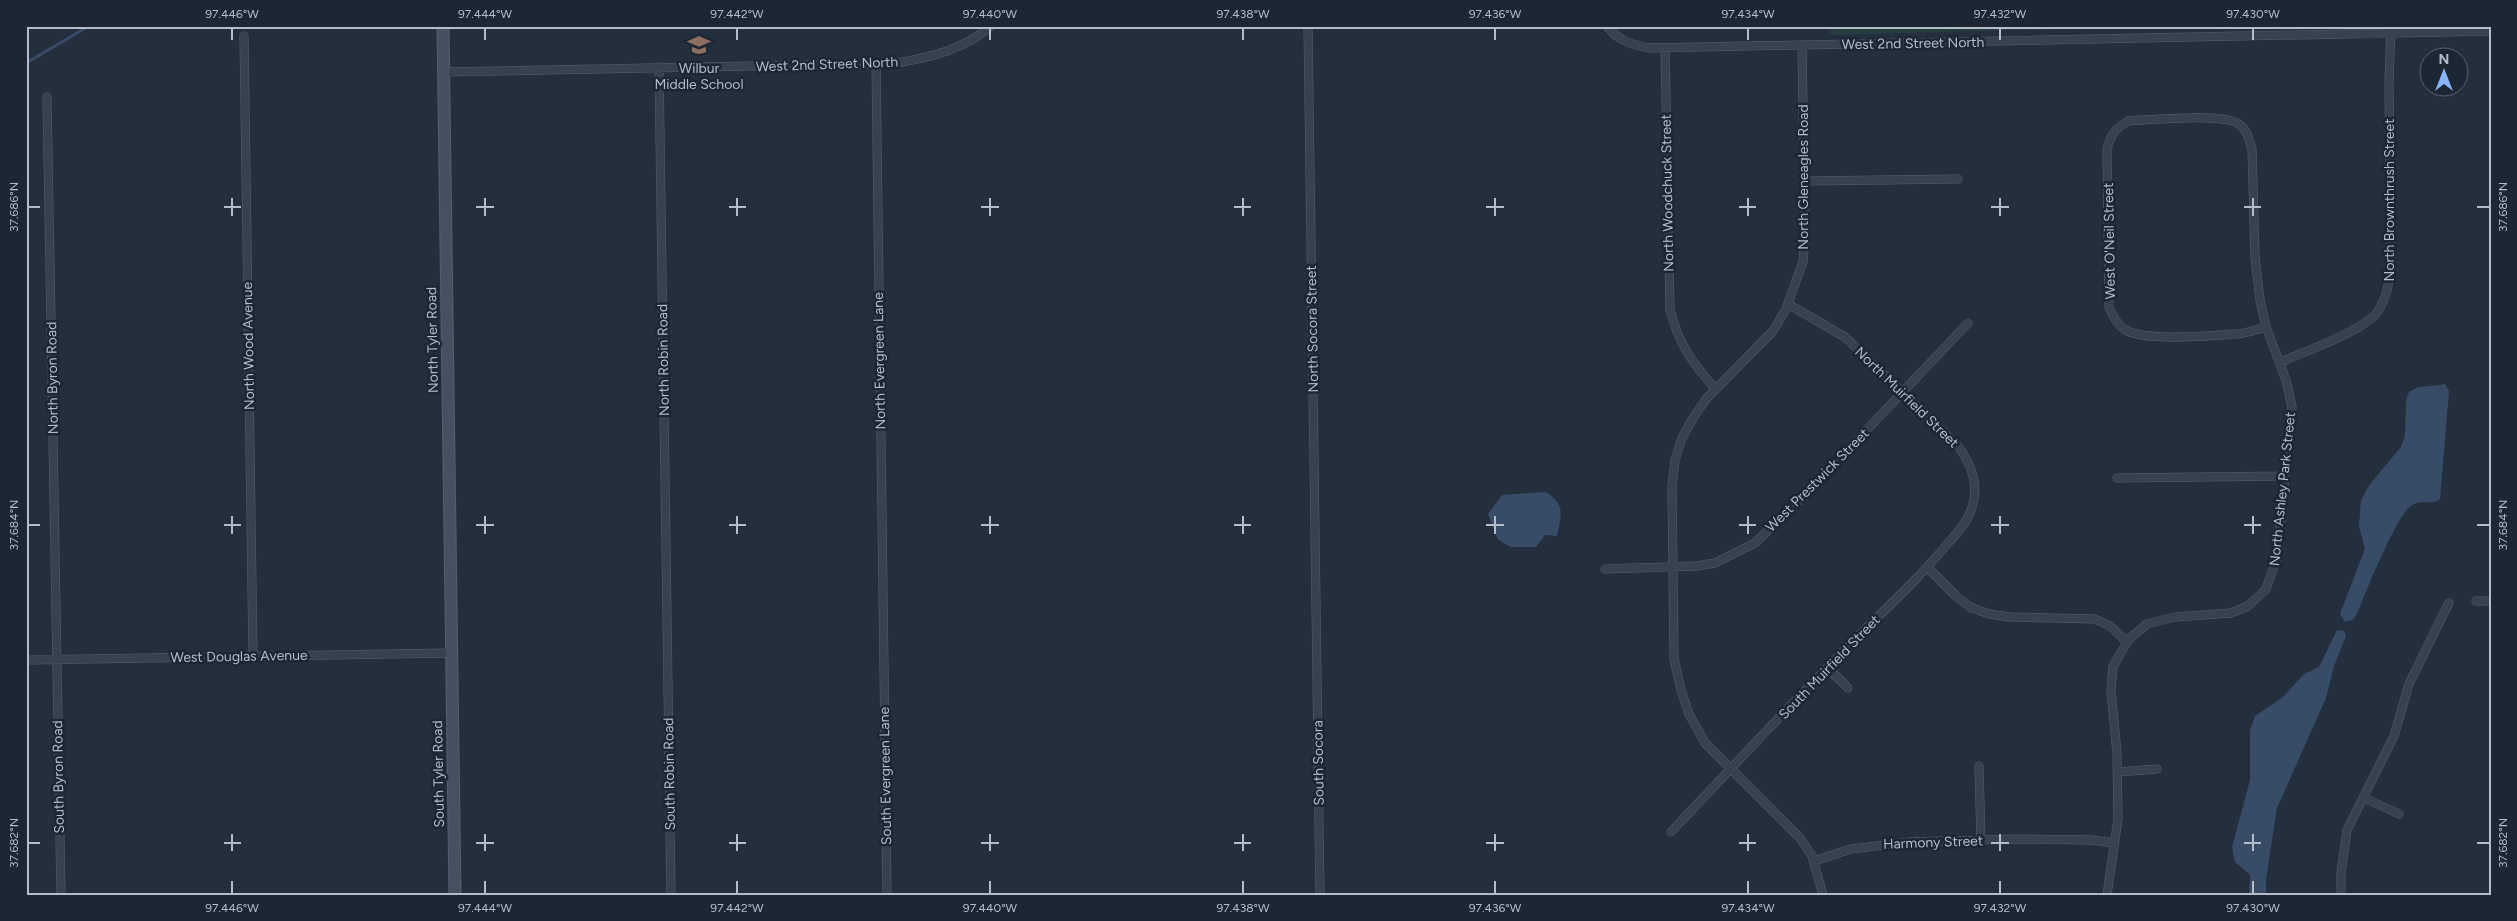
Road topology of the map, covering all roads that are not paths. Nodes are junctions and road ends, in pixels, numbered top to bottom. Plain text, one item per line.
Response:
1 (443, 26) edge
2 (991, 26) edge
3 (1308, 26) edge
4 (1607, 26) edge
5 (2391, 30) edge
6 (2491, 31) edge
7 (244, 36) dead end
8 (1802, 45) junction
9 (1665, 48) junction
10 (876, 63) junction
11 (659, 67) junction
12 (444, 72) junction
13 (47, 97) dead end
14 (2237, 122) joint
15 (1958, 179) dead end
16 (1804, 181) junction
17 (1788, 304) junction
18 (1968, 323) dead end
19 (2266, 326) junction
20 (2278, 363) junction
21 (1716, 389) junction
22 (1903, 392) junction
23 (2285, 476) junction
24 (2117, 478) dead end
25 (1673, 566) junction
26 (1928, 568) junction
27 (1605, 569) dead end
28 (2476, 601) dead end
29 (2491, 601) edge
30 (2449, 603) dead end
31 (1316, 631) joint
32 (2127, 642) junction
33 (452, 653) junction
34 (667, 654) joint
35 (253, 656) junction
36 (883, 658) joint
37 (56, 659) junction
38 (26, 660) edge
39 (1828, 668) junction
40 (1848, 688) dead end
41 (1979, 766) dead end
42 (1730, 768) junction
43 (2157, 769) dead end
44 (2118, 772) junction
45 (2364, 798) junction
46 (2399, 814) dead end
47 (1671, 832) dead end
48 (1980, 840) junction
49 (2114, 843) junction
50 (1814, 862) junction
51 (60, 895) edge
52 (455, 895) edge
53 (671, 895) edge
54 (887, 895) edge
55 (1320, 895) edge
56 (1823, 895) edge
57 (2107, 895) edge
58 (2341, 895) edge

1 - 12 main road, North Tyler Road
2 - 10 street, West 2nd Street North
3 - 31 street, North Socora Street
4 - 9 street
5 - 6 street, West 2nd Street North
5 - 8 street, West 2nd Street North
5 - 20 street, North Brownthrush Street
7 - 35 street, North Wood Avenue
8 - 9 street, West 2nd Street North
8 - 16 street, North Gleneagles Road
9 - 21 street, North Woodchuck Street
10 - 11 street, West 2nd Street North
10 - 36 street, North Evergreen Lane
11 - 12 street, West 2nd Street North
11 - 34 street, North Robin Road
12 - 33 main road, North Tyler Road
13 - 37 street, North Byron Road
14 - 19 street, North Ashley Park Street
14 - 19 street, West O'Neil Street
15 - 16 street
16 - 17 street, North Gleneagles Road
17 - 21 street, North Gleneagles Road
17 - 22 street, North Muirfield Street
18 - 22 street, West Prestwick Street
19 - 20 street, North Ashley Park Street
20 - 23 street, North Ashley Park Street
21 - 25 street, North Gleneagles Road
22 - 25 street, West Prestwick Street
22 - 26 street, North Muirfield Street
23 - 24 street
23 - 32 street, North Ashley Park Street
25 - 27 street, West Prestwick Street
25 - 42 street, North Gleneagles Road
26 - 32 street
26 - 39 street, South Muirfield Street
28 - 29 street
30 - 45 street
31 - 55 street, South Socora
32 - 44 street
33 - 35 street, West Douglas Avenue
33 - 52 main road, South Tyler Road
34 - 53 street, South Robin Road
35 - 37 street, West Douglas Avenue
36 - 54 street, South Evergreen Lane
37 - 38 street, West Douglas Avenue
37 - 51 street, South Byron Road
39 - 40 street
39 - 42 street, South Muirfield Street
41 - 48 street
42 - 47 street, South Muirfield Street
42 - 50 street, North Gleneagles Road
43 - 44 street
44 - 49 street
45 - 46 street
45 - 58 street
48 - 49 street, Harmony Street
48 - 50 street, Harmony Street
49 - 57 street
50 - 56 street, North Gleneagles Road

